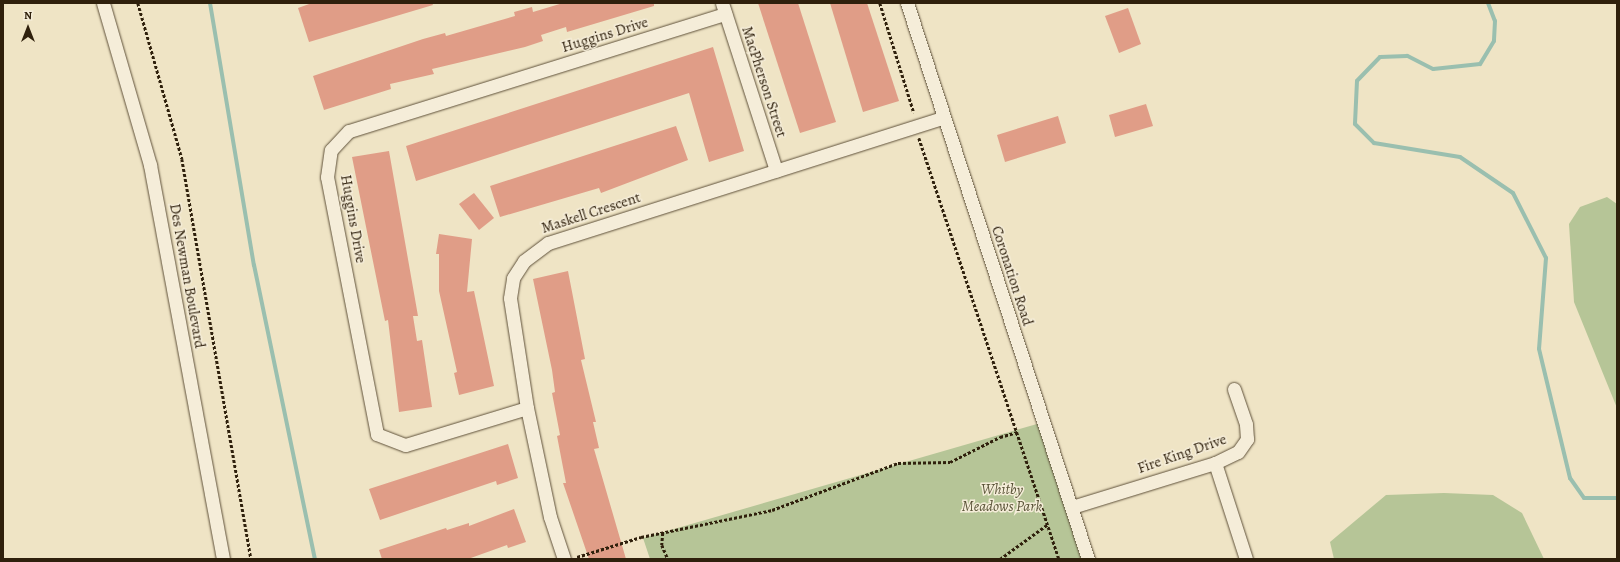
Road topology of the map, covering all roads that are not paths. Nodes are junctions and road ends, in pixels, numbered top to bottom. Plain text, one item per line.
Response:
1 (103, 3) edge
2 (907, 3) edge
3 (724, 8) edge
4 (943, 118) junction
5 (776, 170) junction
6 (1234, 389) dead end
7 (527, 408) junction
8 (1215, 463) junction
9 (1072, 508) junction
10 (223, 559) edge
11 (562, 559) edge
12 (1088, 559) edge
13 (1246, 559) edge

1 - 10 street, Des Newman Boulevard
2 - 4 street, Coronation Road
3 - 5 street, MacPherson Street
3 - 7 street, Huggins Drive
4 - 5 street, Maskell Crescent
4 - 9 street, Coronation Road
5 - 7 street, Maskell Crescent
6 - 8 street, Fire King Drive
7 - 11 street, Maskell Crescent
8 - 9 street, Fire King Drive
8 - 13 street
9 - 12 street, Coronation Road

